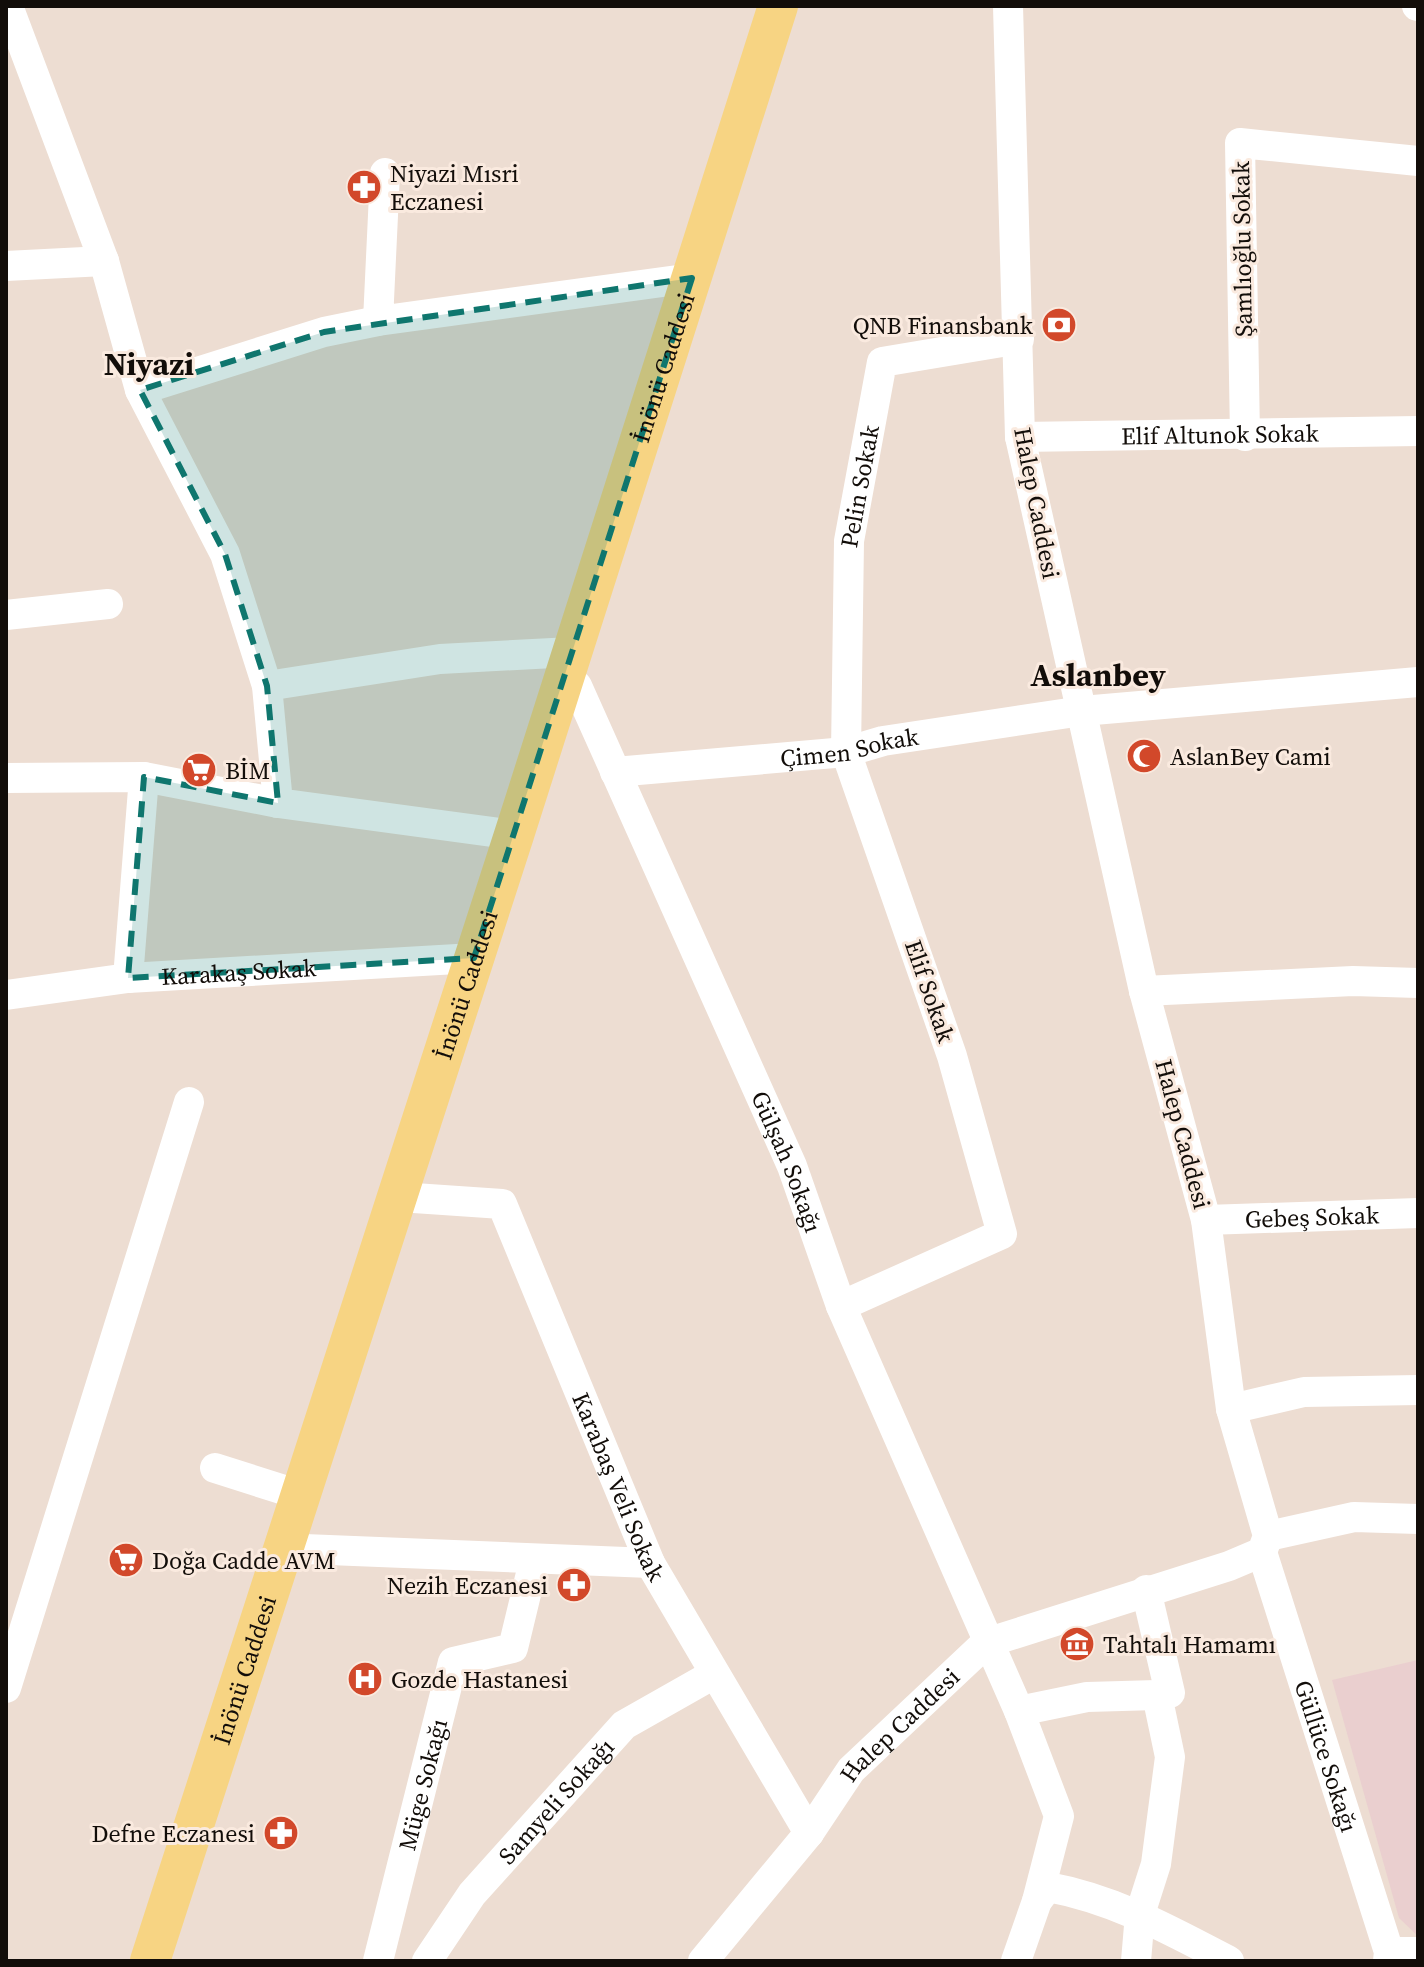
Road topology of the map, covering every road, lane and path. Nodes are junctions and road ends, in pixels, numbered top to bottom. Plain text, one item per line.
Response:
1 (8, 6) edge
2 (778, 6) edge
3 (793, 6) edge
4 (1008, 6) edge
5 (1418, 161) edge
6 (385, 173) dead end
7 (104, 261) junction
8 (6, 266) edge
9 (692, 278) junction
10 (378, 321) junction
11 (1019, 339) junction
12 (140, 390) junction
13 (1418, 431) edge
14 (1245, 436) junction
15 (1020, 437) junction
16 (108, 604) dead end
17 (6, 615) edge
18 (574, 669) junction
19 (1418, 682) edge
20 (267, 686) junction
21 (1082, 711) junction
22 (846, 752) junction
23 (615, 772) junction
24 (144, 777) junction
25 (6, 778) edge
26 (278, 803) junction
27 (514, 835) junction
28 (474, 958) junction
29 (128, 978) junction
30 (1418, 983) edge
31 (1144, 991) junction
32 (6, 995) edge
33 (189, 1102) dead end
34 (414, 1198) junction
35 (1418, 1213) edge
36 (1206, 1220) junction
37 (841, 1306) junction
38 (1418, 1390) edge
39 (1231, 1409) junction
40 (215, 1468) dead end
41 (300, 1495) junction
42 (1418, 1519) edge
43 (1265, 1544) junction
44 (304, 1549) junction
45 (534, 1561) junction
46 (650, 1563) junction
47 (1146, 1590) junction
48 (986, 1643) junction
49 (714, 1674) junction
50 (6, 1688) edge
51 (1157, 1695) junction
52 (1019, 1711) junction
53 (809, 1833) junction
54 (1037, 1901) junction
55 (1140, 1914) junction
56 (1398, 1955) edge
57 (150, 1961) edge
58 (165, 1961) edge
59 (378, 1961) edge
60 (427, 1961) edge
61 (703, 1961) edge
62 (1016, 1961) edge
63 (1136, 1961) edge
64 (1229, 1961) edge

1 - 7 street
2 - 9 main road, İnönü Caddesi
3 - 18 main road, İnönü Caddesi
4 - 11 street, Halep Caddesi
5 - 14 street, Şamlıoğlu Sokak
6 - 10 street
7 - 8 street
7 - 12 street
9 - 10 street
9 - 18 main road, İnönü Caddesi
10 - 12 street
11 - 15 street, Halep Caddesi
11 - 22 street, Pelin Sokak
12 - 20 street
13 - 14 street, Elif Altunok Sokak
14 - 15 street, Elif Altunok Sokak
15 - 21 street, Halep Caddesi
16 - 17 street
18 - 20 street
18 - 23 street, Gülşah Sokağı
18 - 27 main road, İnönü Caddesi
18 - 34 main road, İnönü Caddesi
19 - 21 street, Çimen Sokak
20 - 26 street
21 - 22 street, Çimen Sokak
21 - 31 street, Halep Caddesi
22 - 23 street, Çimen Sokak
22 - 37 street, Elif Sokak
23 - 37 street, Gülşah Sokağı
24 - 25 street
24 - 26 street
24 - 29 street
26 - 27 street
27 - 28 main road, İnönü Caddesi
28 - 29 street, Karakaş Sokak
28 - 41 main road, İnönü Caddesi
29 - 32 street, Karakaş Sokak
30 - 31 street
31 - 36 street, Halep Caddesi
33 - 50 street
34 - 44 main road, İnönü Caddesi
34 - 46 street, Karabaş Veli Sokak
35 - 36 street, Gebeş Sokak
36 - 39 street, Halep Caddesi
37 - 48 street, Gülşah Sokağı
38 - 39 street
39 - 43 street, Halep Caddesi
40 - 41 street
41 - 57 main road, İnönü Caddesi
42 - 43 street
43 - 47 street, Halep Caddesi
43 - 56 street, Güllüce Sokağı
44 - 45 street
44 - 58 main road, İnönü Caddesi
45 - 46 street
45 - 59 street, Müge Sokağı
46 - 49 street, Karabaş Veli Sokak
47 - 48 street, Halep Caddesi
47 - 51 street
48 - 52 street, Gülşah Sokağı
48 - 53 street, Halep Caddesi
49 - 53 street, Karabaş Veli Sokak
49 - 60 street, Samyeli Sokağı
51 - 52 street
51 - 55 street
52 - 54 street, Gülşah Sokağı
53 - 61 street, Halep Caddesi
54 - 55 street
54 - 62 street, Gülşah Sokağı
55 - 63 street
55 - 64 street

